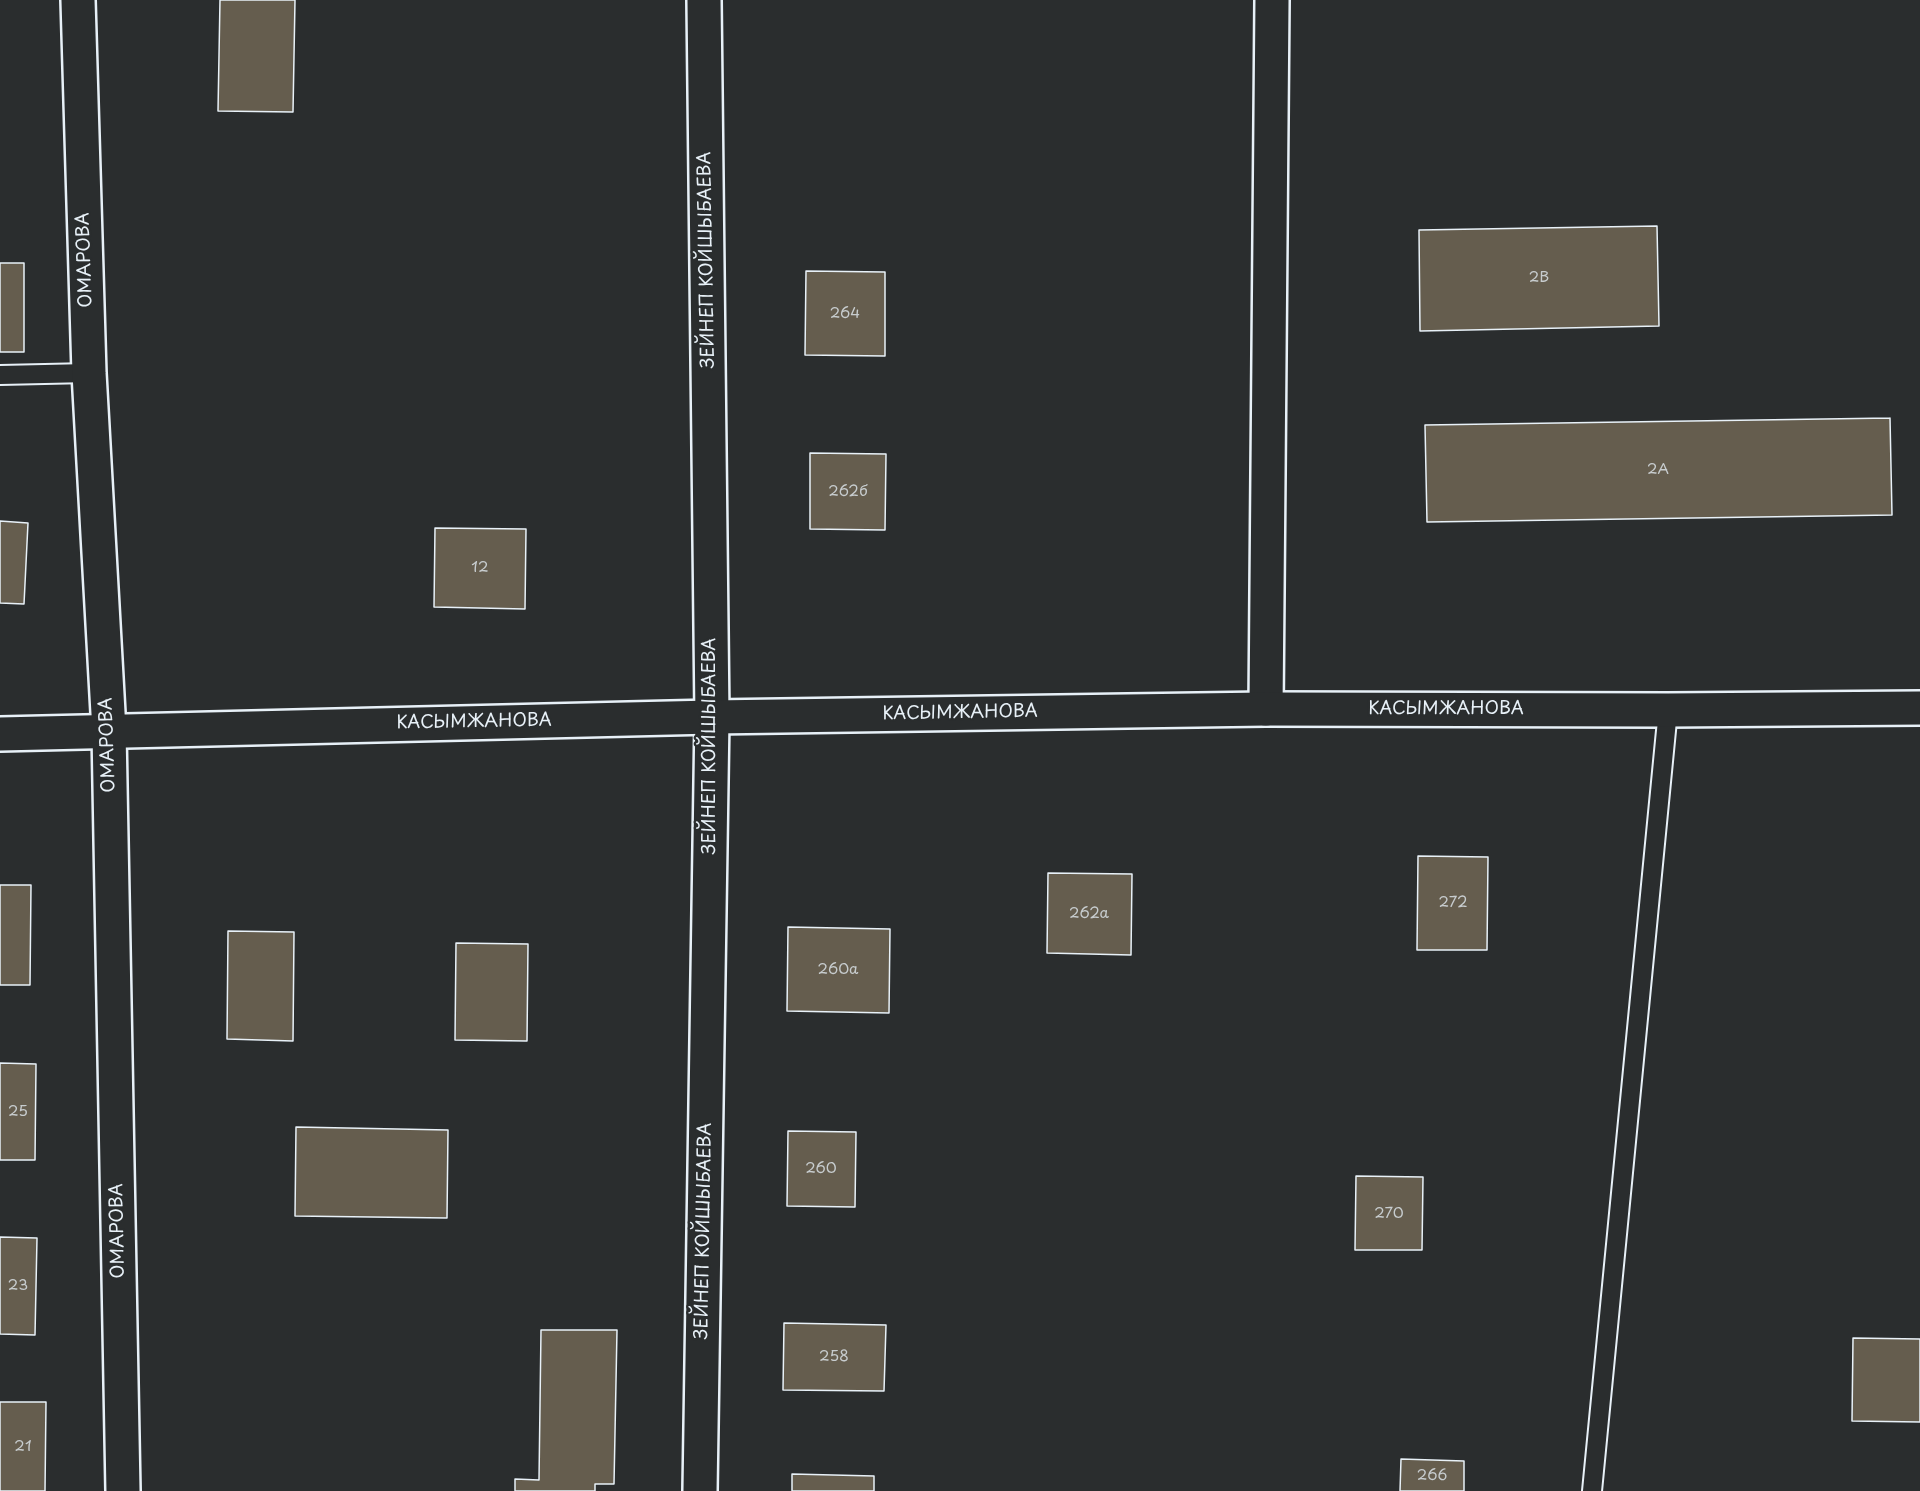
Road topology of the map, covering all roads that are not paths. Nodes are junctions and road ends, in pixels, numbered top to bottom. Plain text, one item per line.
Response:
1 (78, 0) edge
2 (704, 0) edge
3 (1272, 0) edge
4 (88, 373) junction
5 (0, 375) edge
6 (1920, 708) edge
7 (1266, 709) junction
8 (1668, 710) junction
9 (712, 717) junction
10 (109, 731) junction
11 (0, 734) edge
12 (123, 1491) edge
13 (700, 1491) edge
14 (1592, 1491) edge

1 - 4 street, ОМАРОВА
2 - 9 street, ЗЕЙНЕП КОЙШЫБАЕВА
3 - 7 street
4 - 5 lane
4 - 10 street, ОМАРОВА
6 - 8 street, КАСЫМЖАНОВА
7 - 8 street, КАСЫМЖАНОВА
7 - 9 street, КАСЫМЖАНОВА
8 - 14 lane
9 - 10 street, КАСЫМЖАНОВА
9 - 13 street, ЗЕЙНЕП КОЙШЫБАЕВА
10 - 11 street, КАСЫМЖАНОВА
10 - 12 street, ОМАРОВА

